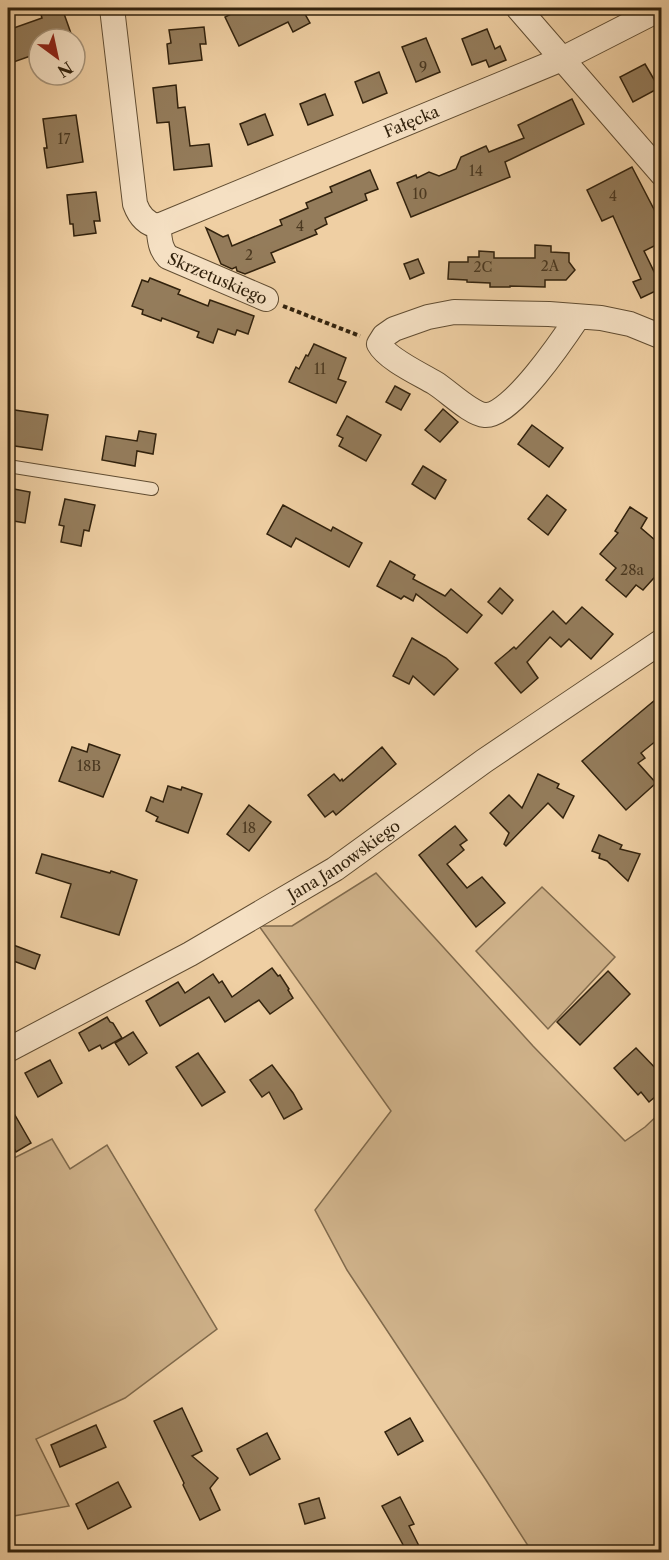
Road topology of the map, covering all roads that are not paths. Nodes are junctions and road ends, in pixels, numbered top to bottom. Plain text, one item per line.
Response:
1 (112, 8) edge
2 (518, 8) edge
3 (662, 8) edge
4 (562, 59) junction
5 (662, 174) edge
6 (159, 226) junction
7 (266, 298) road end
8 (578, 317) junction
9 (662, 337) edge
10 (8, 466) edge
11 (152, 489) dead end
12 (662, 641) edge
13 (8, 1050) edge

1 - 6 street
2 - 4 street
3 - 4 street, Fałęcka
4 - 5 street
4 - 6 street, Fałęcka
6 - 7 street, Skrzetuskiego
8 - 8 street
8 - 9 street
10 - 11 lane
12 - 13 street, Jana Janowskiego

